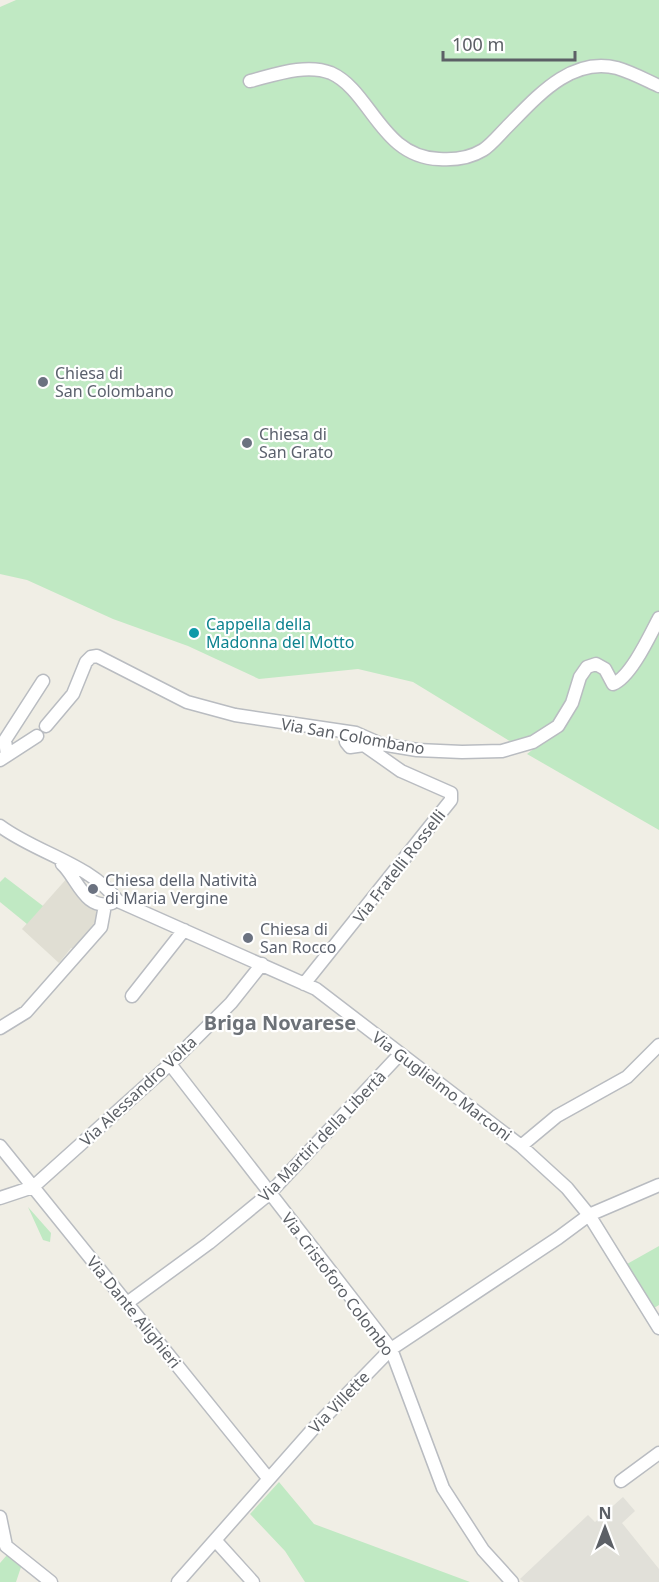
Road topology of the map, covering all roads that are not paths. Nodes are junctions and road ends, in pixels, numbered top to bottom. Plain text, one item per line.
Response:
1 (250, 81) dead end
2 (659, 86) edge
3 (659, 618) edge
4 (43, 681) dead end
5 (351, 733) junction
6 (3, 757) edge
7 (0, 826) edge
8 (57, 859) junction
9 (118, 901) junction
10 (105, 905) junction
11 (184, 930) junction
12 (262, 964) junction
13 (304, 984) junction
14 (132, 996) dead end
15 (0, 1028) edge
16 (659, 1045) edge
17 (400, 1054) junction
18 (170, 1064) junction
19 (0, 1146) edge
20 (521, 1146) junction
21 (659, 1185) edge
22 (33, 1187) junction
23 (270, 1193) junction
24 (0, 1198) edge
25 (589, 1215) junction
26 (127, 1303) junction
27 (659, 1328) edge
28 (391, 1349) junction
29 (659, 1452) edge
30 (268, 1479) junction
31 (621, 1481) dead end
32 (0, 1517) edge
33 (215, 1540) junction
34 (51, 1582) edge
35 (178, 1582) edge
36 (253, 1582) edge
37 (512, 1582) edge

1 - 2 street
3 - 5 street, Via San Colombano
4 - 6 street
5 - 6 street, Via San Colombano
5 - 13 street, Via Fratelli Rosselli
7 - 8 street, Via Guglielmo Marconi
8 - 9 street, Via Guglielmo Marconi
8 - 10 street, Via Guglielmo Marconi
9 - 10 street
9 - 11 street, Via Guglielmo Marconi
10 - 15 street
11 - 12 street, Via Guglielmo Marconi
11 - 14 street
12 - 13 street, Via Guglielmo Marconi
12 - 18 street, Via Alessandro Volta
13 - 17 street, Via Guglielmo Marconi
16 - 20 street
17 - 20 street, Via Guglielmo Marconi
17 - 23 street, Via Martiri della Libertà
18 - 22 street, Via Alessandro Volta
18 - 23 street, Via Cristoforo Colombo
19 - 22 street, Via Dante Alighieri
20 - 25 street, Via Guglielmo Marconi
21 - 25 street, Via Villette
22 - 24 street
22 - 26 street, Via Dante Alighieri
23 - 26 street, Via Martiri della Libertà
23 - 28 street, Via Cristoforo Colombo
25 - 27 street, Via Guglielmo Marconi
25 - 28 street, Via Villette
26 - 30 street, Via Dante Alighieri
28 - 30 street, Via Villette
28 - 37 street, Via Cristoforo Colombo
29 - 31 street
30 - 33 street, Via Villette
32 - 34 street
33 - 35 street, Via Villette
33 - 36 street

